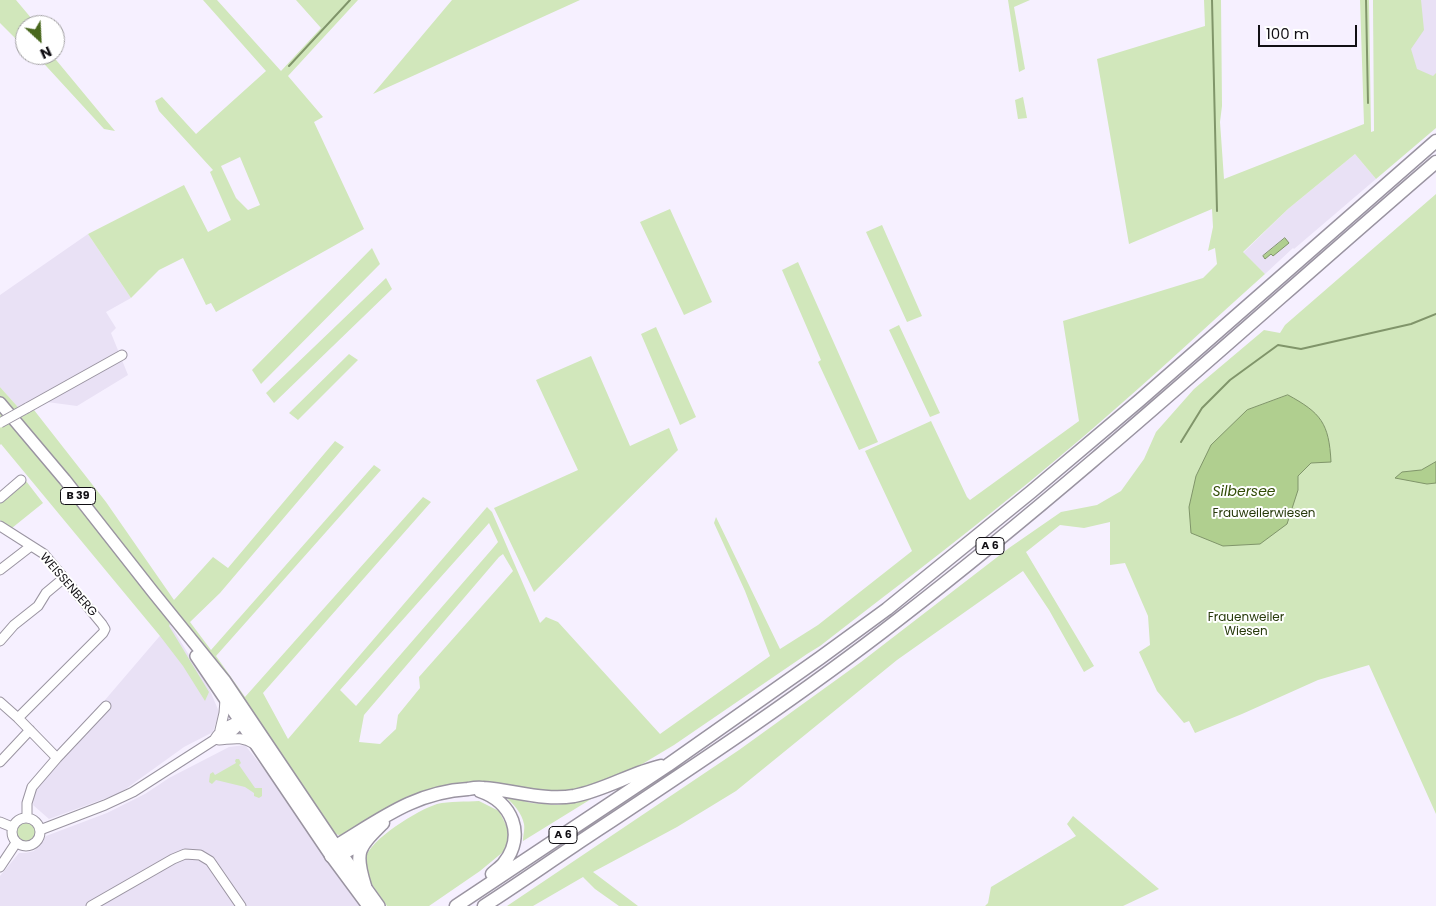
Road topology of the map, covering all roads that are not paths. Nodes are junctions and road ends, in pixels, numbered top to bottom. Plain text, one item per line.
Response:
1 (1436, 141) edge
2 (1436, 162) edge
3 (122, 355) dead end
4 (0, 403) edge
5 (0, 422) edge
6 (21, 480) dead end
7 (0, 498) edge
8 (0, 526) edge
9 (31, 546) junction
10 (0, 570) edge
11 (64, 578) junction
12 (153, 592) junction
13 (0, 641) edge
14 (225, 700) junction
15 (0, 702) edge
16 (106, 706) dead end
17 (244, 716) junction
18 (18, 718) junction
19 (30, 730) junction
20 (220, 730) junction
21 (214, 740) junction
22 (256, 746) junction
23 (57, 758) junction
24 (0, 762) edge
25 (668, 765) junction
26 (470, 788) junction
27 (395, 811) junction
28 (27, 818) junction
29 (0, 822) edge
30 (12, 827) junction
31 (40, 830) junction
32 (365, 841) junction
33 (16, 843) junction
34 (336, 852) junction
35 (0, 867) edge
36 (365, 886) junction
37 (457, 905) edge
38 (91, 906) edge
39 (241, 906) edge
40 (368, 906) edge
41 (380, 906) edge
42 (484, 906) edge

1 - 25 highway, A 6
2 - 42 highway, A 6
3 - 5 street, bridge
4 - 12 main road, B 39
6 - 7 street
8 - 9 street, WEISSENBERG
9 - 10 street
9 - 11 street, WEISSENBERG
11 - 13 street
11 - 18 street, WEISSENBERG
12 - 14 main road, B 39
12 - 17 main road, B 39
14 - 17 main road, B 39
14 - 20 street
15 - 18 street
16 - 23 street
17 - 20 street
17 - 21 street
17 - 22 main road, B 39
17 - 34 main road, B 39
18 - 19 street
19 - 23 street
19 - 24 street
20 - 21 street
21 - 22 street
21 - 31 street
22 - 34 main road, B 39
23 - 28 street
25 - 26 highway
25 - 37 highway, A 6
26 - 27 highway
26 - 37 highway
27 - 32 highway
27 - 34 highway
28 - 30 street
28 - 31 street
29 - 30 street
30 - 33 street
31 - 33 street
32 - 34 highway
32 - 36 highway
33 - 35 street
34 - 36 main road, B 39
34 - 40 main road, B 39
36 - 41 main road, B 39
38 - 39 street

